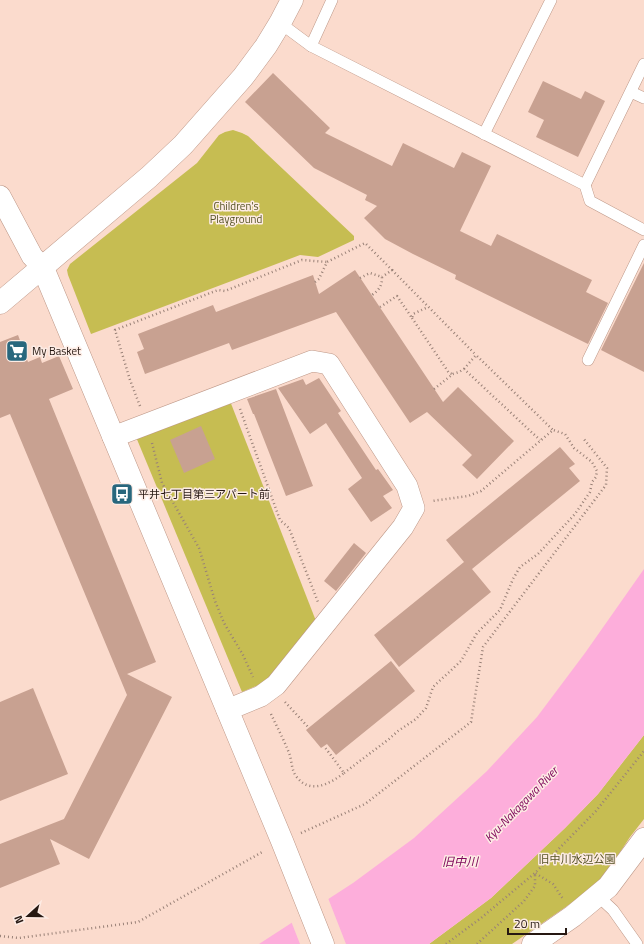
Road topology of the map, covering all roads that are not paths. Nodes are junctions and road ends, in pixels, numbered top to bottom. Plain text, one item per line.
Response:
1 (292, 0) edge
2 (332, 0) edge
3 (551, 0) edge
4 (280, 23) junction
5 (311, 46) junction
6 (644, 64) edge
7 (631, 92) junction
8 (644, 98) edge
9 (484, 134) junction
10 (585, 185) junction
11 (0, 196) edge
12 (644, 230) edge
13 (644, 245) edge
14 (43, 268) junction
15 (0, 303) edge
16 (588, 360) dead end
17 (113, 437) junction
18 (227, 710) junction
19 (644, 839) edge
20 (598, 896) junction
21 (323, 944) edge
22 (533, 944) edge
23 (637, 944) edge

1 - 4 street
2 - 5 lane
3 - 9 lane
4 - 5 lane
4 - 14 street
5 - 9 lane
6 - 7 lane
7 - 8 lane
7 - 10 lane
9 - 10 lane
10 - 12 lane
11 - 14 street
13 - 16 lane
14 - 15 street
14 - 17 street
17 - 18 street
17 - 18 street
18 - 21 street
19 - 20 street
20 - 22 street
20 - 23 lane

